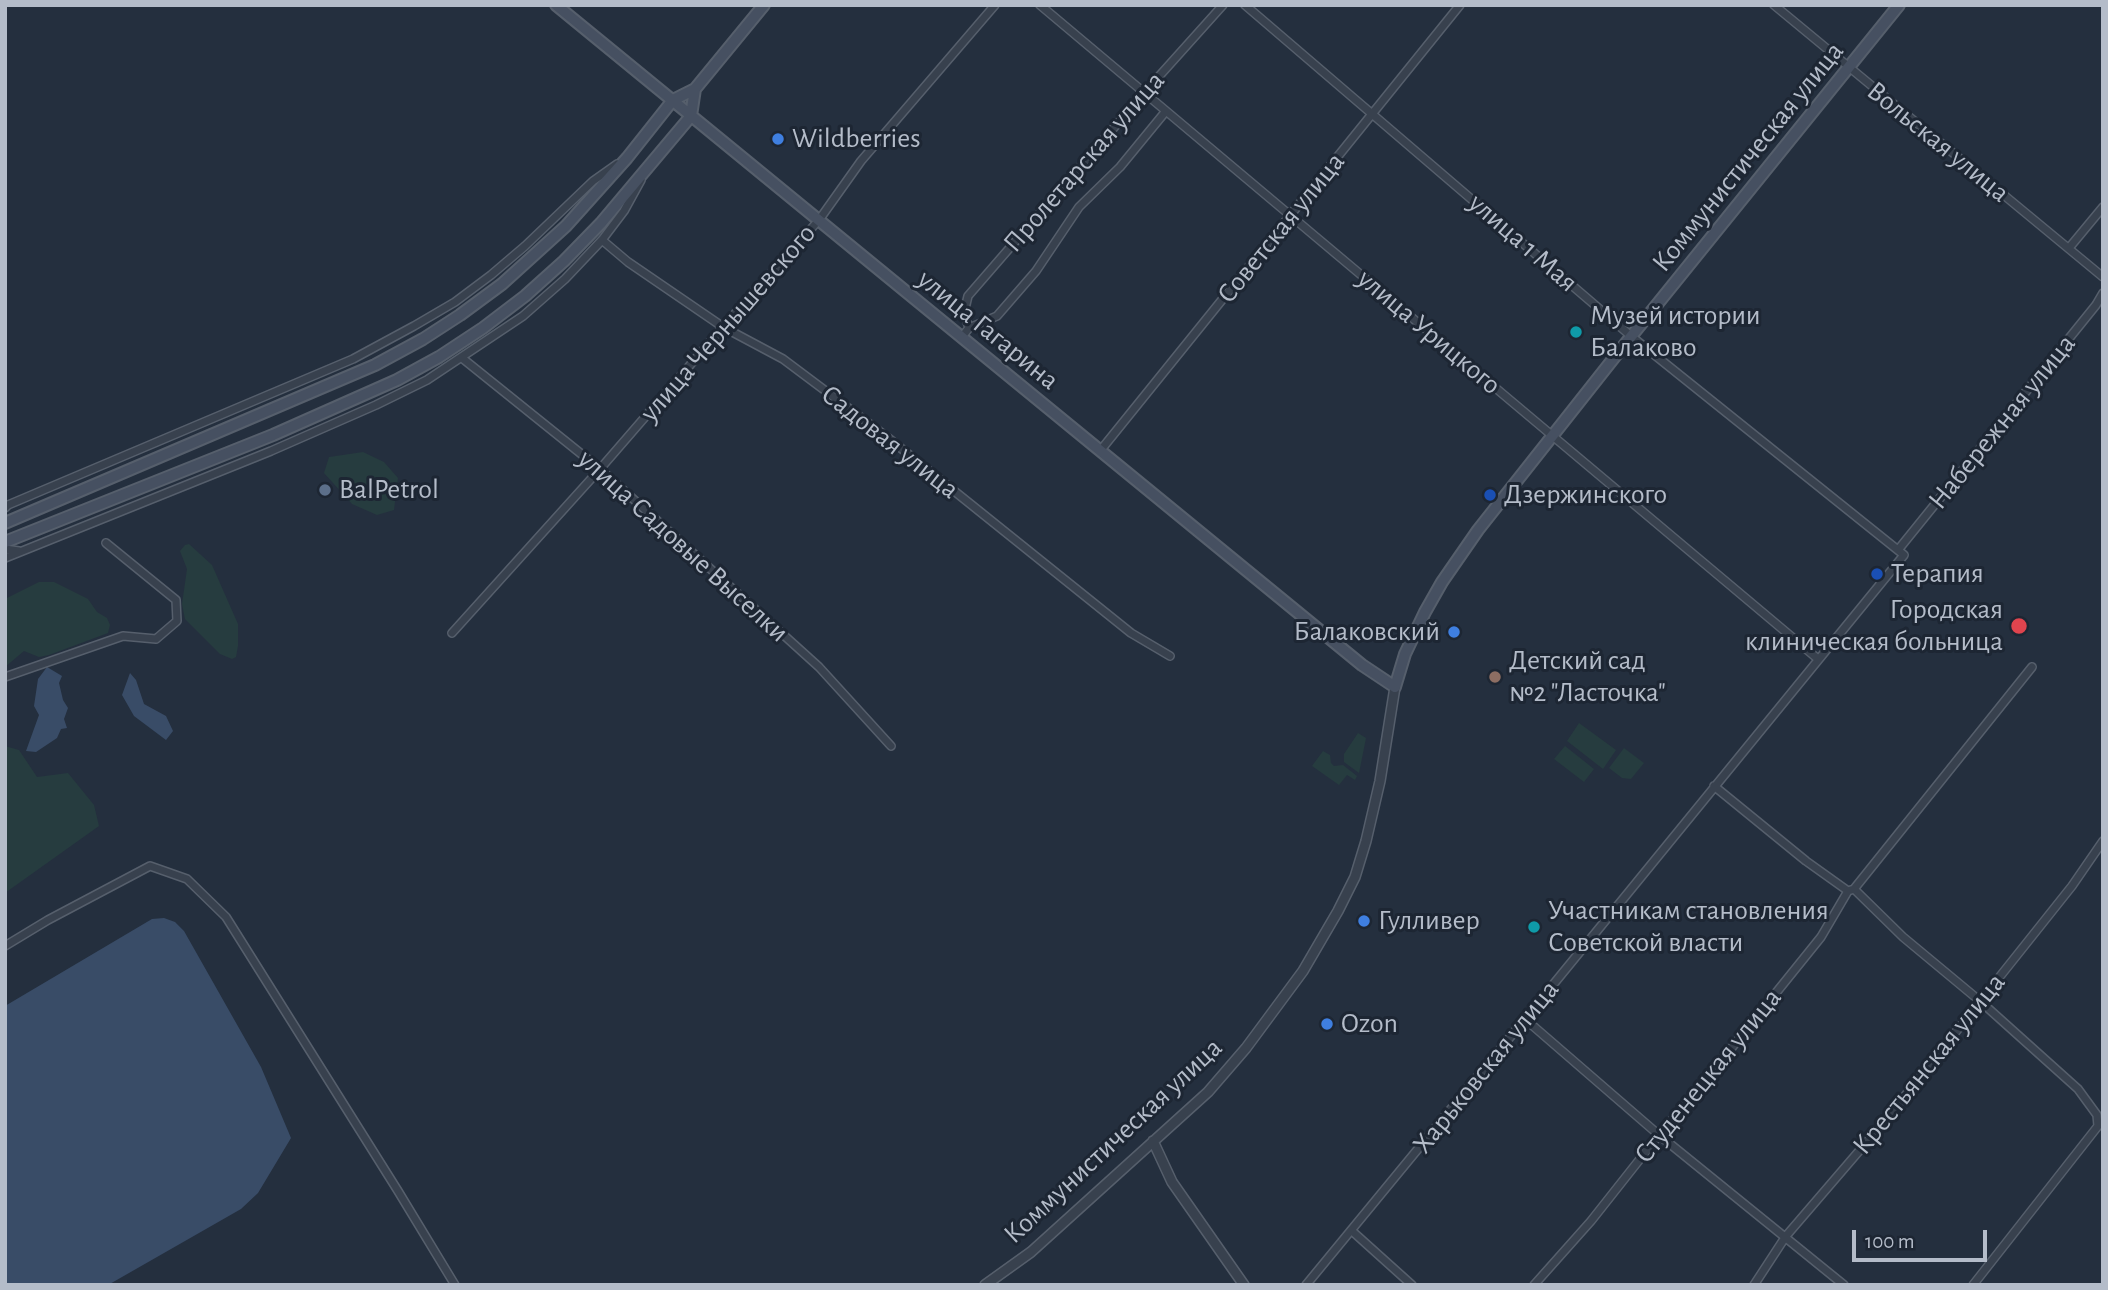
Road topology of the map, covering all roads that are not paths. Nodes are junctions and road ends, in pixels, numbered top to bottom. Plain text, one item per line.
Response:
1 (556, 5) edge
2 (764, 5) edge
3 (995, 5) edge
4 (1040, 5) edge
5 (1223, 5) edge
6 (1245, 5) edge
7 (1460, 5) edge
8 (1774, 5) edge
9 (1899, 5) edge
10 (1849, 69) junction
11 (695, 89) junction
12 (1144, 93) junction
13 (673, 100) junction
14 (1166, 111) junction
15 (1372, 115) junction
16 (691, 116) junction
17 (627, 158) junction
18 (644, 173) junction
19 (2103, 207) edge
20 (1290, 216) junction
21 (818, 220) junction
22 (602, 240) junction
23 (2069, 248) junction
24 (2103, 277) edge
25 (2103, 293) edge
26 (723, 327) junction
27 (969, 328) junction
28 (1631, 336) junction
29 (961, 338) junction
30 (462, 358) junction
31 (1552, 435) junction
32 (1100, 451) junction
33 (600, 469) junction
34 (6, 506) edge
35 (5, 523) edge
36 (5, 542) edge
37 (106, 543) dead end
38 (5, 549) edge
39 (20, 551) junction
40 (1901, 552) junction
41 (5, 558) edge
42 (452, 633) dead end
43 (1170, 656) dead end
44 (1818, 659) junction
45 (2032, 667) dead end
46 (5, 677) edge
47 (1395, 687) junction
48 (891, 746) dead end
49 (1714, 786) junction
50 (2103, 841) edge
51 (1851, 890) junction
52 (5, 946) edge
53 (1980, 1001) junction
54 (1525, 1020) junction
55 (1658, 1135) junction
56 (1153, 1141) junction
57 (1352, 1231) junction
58 (1786, 1237) junction
59 (455, 1285) edge
60 (985, 1285) edge
61 (1244, 1285) edge
62 (1306, 1285) edge
63 (1412, 1285) edge
64 (1534, 1285) edge
65 (1754, 1285) edge
66 (1844, 1285) edge
67 (1973, 1285) edge

1 - 13 main road, улица Гагарина
2 - 11 main road
3 - 21 street, улица Чернышевского
4 - 12 street, улица Урицкого
5 - 12 street, Пролетарская улица
6 - 15 street, улица 1 Мая
7 - 15 street, Советская улица
8 - 10 street, Вольская улица
9 - 10 main road, Коммунистическая улица
10 - 23 street, Вольская улица
10 - 28 main road, Коммунистическая улица
11 - 13 main road
11 - 16 main road
12 - 14 street, улица Урицкого
12 - 27 street, Пролетарская улица
13 - 16 main road, улица Гагарина
13 - 17 main road
14 - 20 street, улица Урицкого
14 - 27 street, Пролетарская улица
15 - 20 street, Советская улица
15 - 28 street, улица 1 Мая
16 - 18 main road
16 - 21 main road, улица Гагарина
17 - 34 street
17 - 35 main road
18 - 22 street
18 - 36 main road
19 - 23 street
20 - 31 street, улица Урицкого
20 - 32 street, Советская улица
21 - 26 street, улица Чернышевского
21 - 29 main road, улица Гагарина
22 - 26 street, Садовая улица
22 - 30 street
23 - 24 street, Вольская улица
25 - 40 street, Набережная улица
26 - 33 street, улица Чернышевского
26 - 43 street, Садовая улица
27 - 29 street, Пролетарская улица
28 - 31 main road, Коммунистическая улица
28 - 40 street, улица 1 Мая
29 - 32 main road, улица Гагарина
30 - 33 street, улица Садовые Выселки
30 - 39 street
31 - 44 street, улица Урицкого
31 - 47 main road, Коммунистическая улица
32 - 47 main road, улица Гагарина
33 - 42 street, улица Чернышевского
33 - 48 street, улица Садовые Выселки
37 - 46 street
38 - 39 street
39 - 41 street
40 - 44 street, Харьковская улица
44 - 49 street, Харьковская улица
45 - 51 street, Студенецкая улица
47 - 56 street, Коммунистическая улица
49 - 51 street
49 - 54 street, Харьковская улица
50 - 53 street, Крестьянская улица
51 - 53 street
51 - 55 street, Студенецкая улица
52 - 59 street
53 - 58 street, Крестьянская улица
53 - 67 street
54 - 55 street
54 - 57 street, Харьковская улица
55 - 58 street
55 - 64 street, Студенецкая улица
56 - 60 street, Коммунистическая улица
56 - 61 street
57 - 62 street, Харьковская улица
57 - 63 street
58 - 65 street, Крестьянская улица
58 - 66 street

